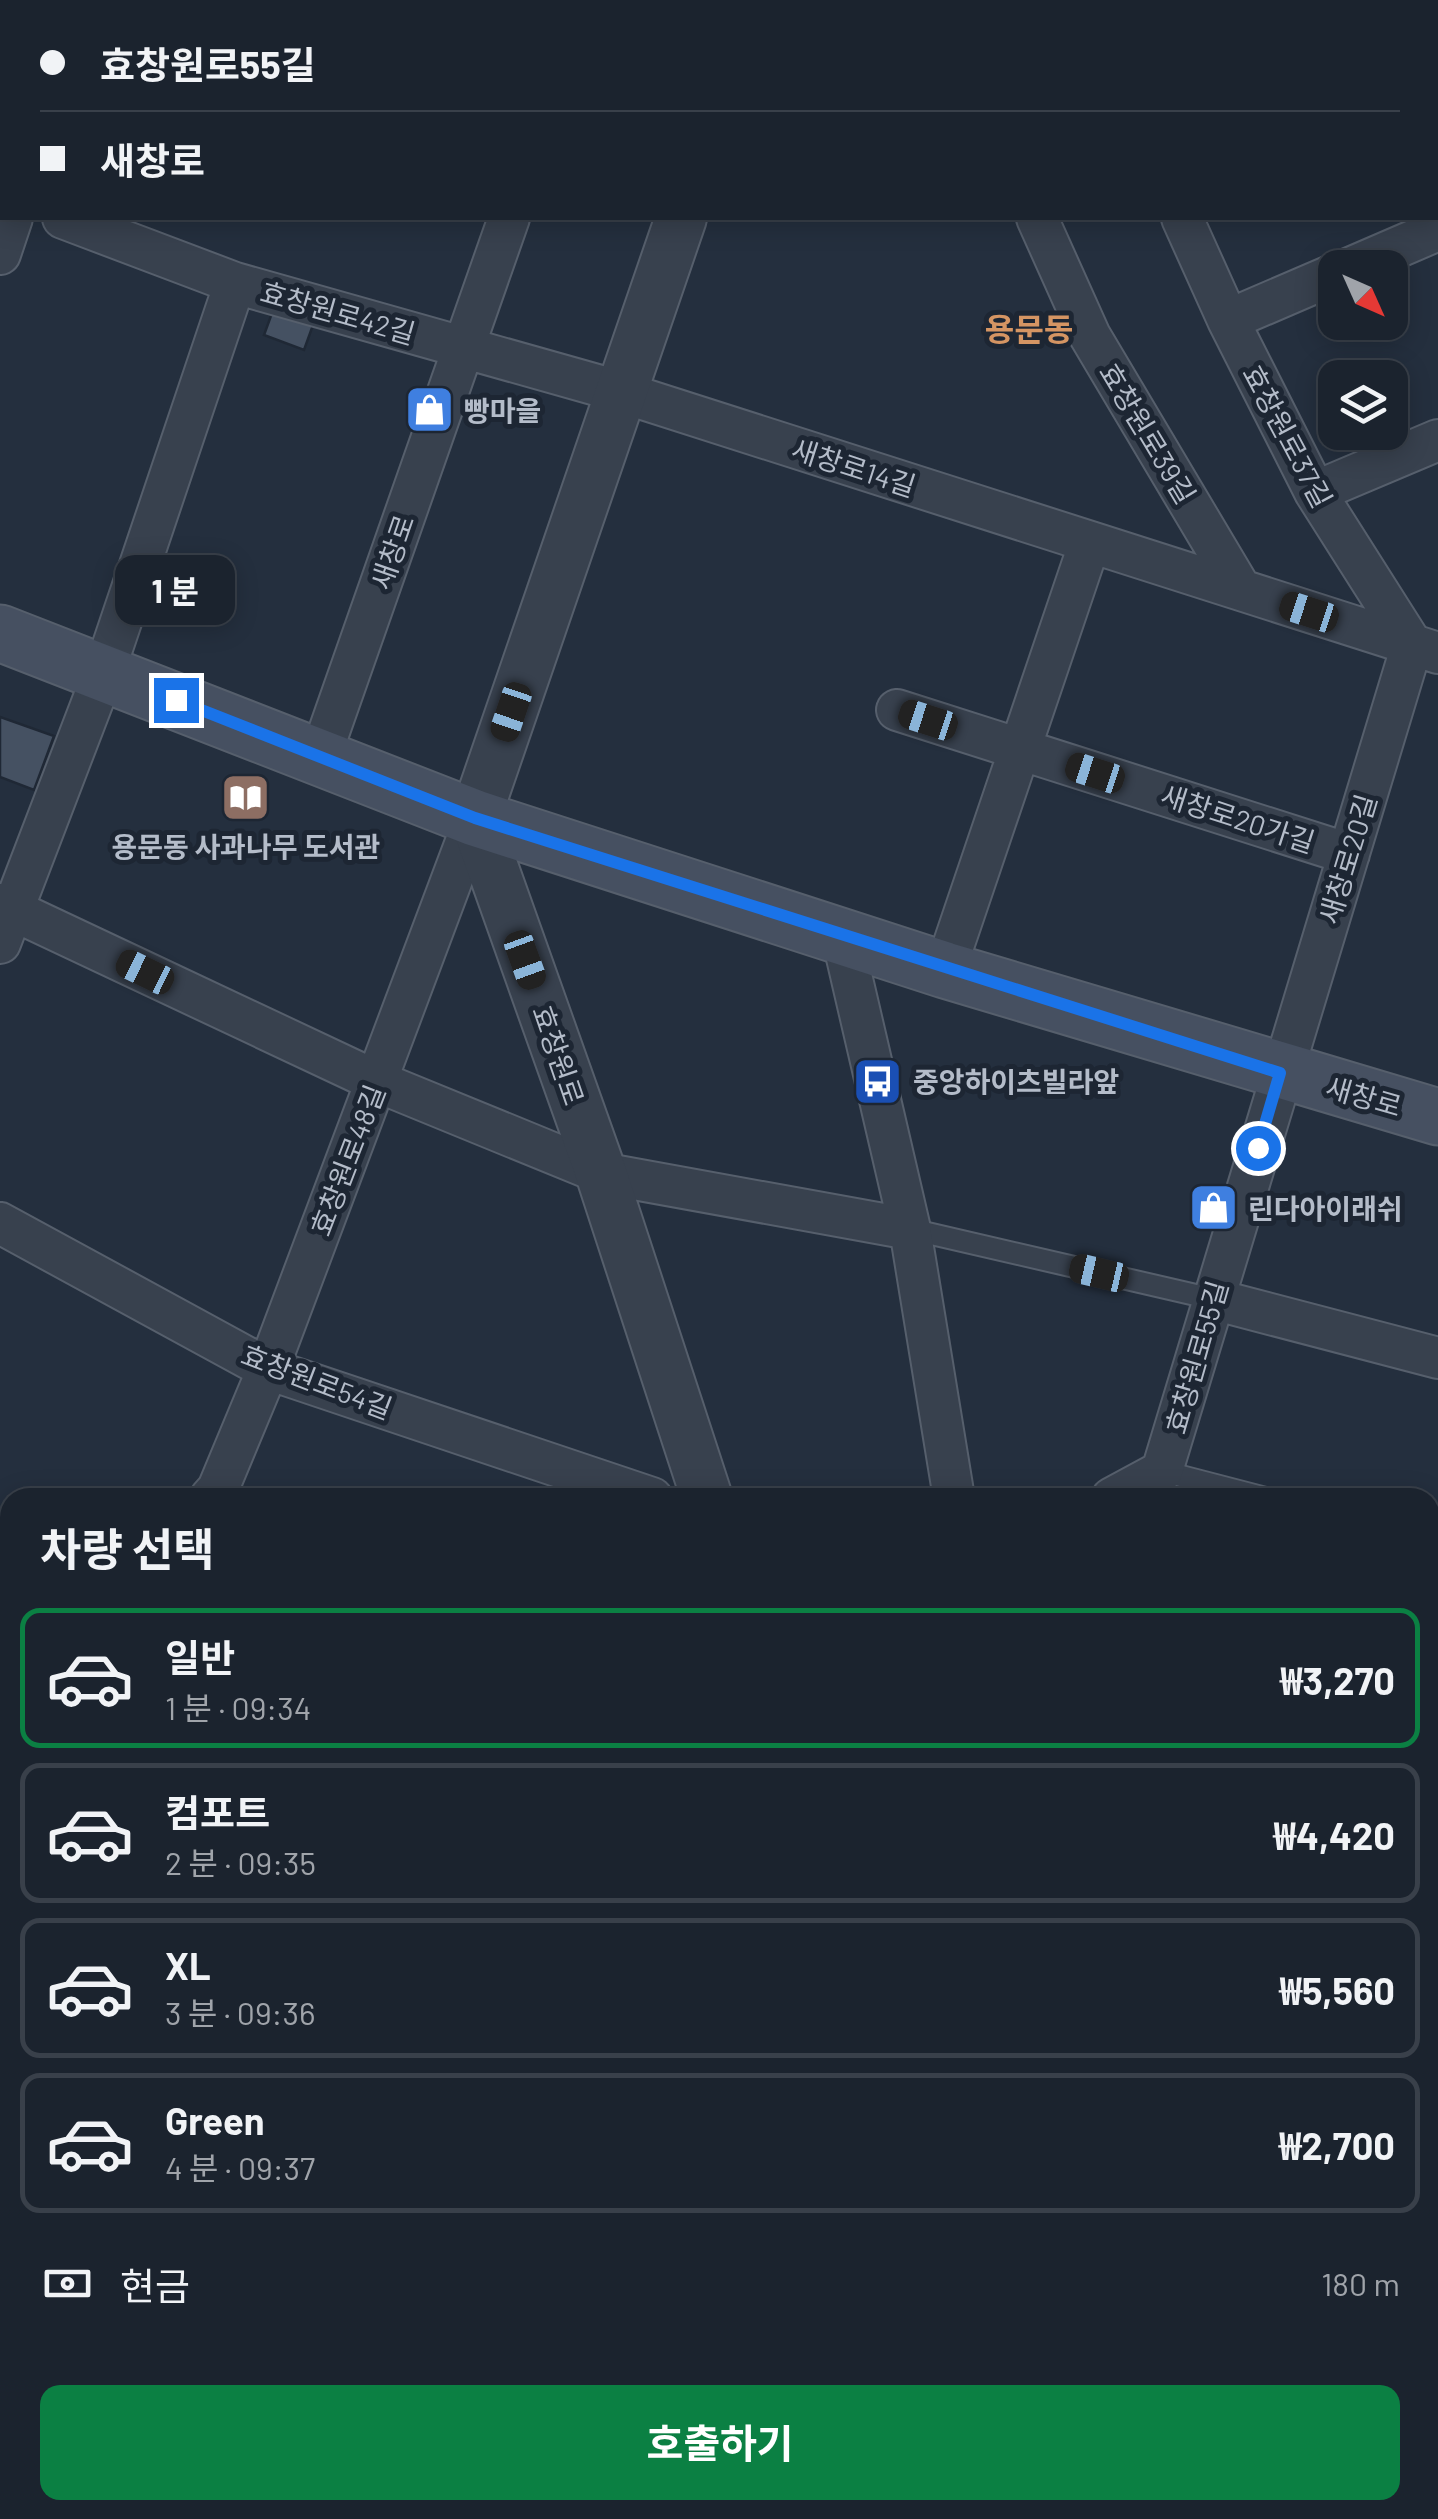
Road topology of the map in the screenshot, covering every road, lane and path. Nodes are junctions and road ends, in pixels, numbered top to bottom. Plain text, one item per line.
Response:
1 (11, 220) edge
2 (68, 220) edge
3 (507, 220) edge
4 (680, 220) edge
5 (1038, 220) edge
6 (1183, 220) edge
7 (1438, 230) edge
8 (1392, 250) edge
9 (0, 254) edge
10 (1318, 281) edge
11 (235, 283) junction
12 (1228, 320) junction
13 (464, 347) junction
14 (618, 391) junction
15 (1438, 440) edge
16 (1315, 492) junction
17 (1090, 542) junction
18 (1241, 590) junction
19 (0, 633) edge
20 (1425, 649) edge
21 (104, 672) junction
22 (897, 710) dead end
23 (1022, 750) junction
24 (320, 758) junction
25 (475, 818) junction
26 (1350, 854) junction
27 (4, 919) edge
28 (842, 936) junction
29 (945, 970) junction
30 (1280, 1073) junction
31 (376, 1081) junction
32 (1438, 1117) edge
33 (601, 1173) junction
34 (0, 1224) edge
35 (910, 1229) junction
36 (1213, 1299) junction
37 (1438, 1358) edge
38 (268, 1369) junction
39 (1162, 1470) junction
40 (221, 1488) edge
41 (622, 1488) edge
42 (704, 1488) edge
43 (952, 1488) edge
44 (1130, 1488) edge
45 (1229, 1488) edge

1 - 9 street
2 - 11 street, 효창원로42길
3 - 13 street, 새창로
4 - 14 street
5 - 18 street, 효창원로39길
6 - 12 street, 효창원로37길
7 - 8 street
10 - 12 street
11 - 13 street, 효창원로42길
11 - 21 street
12 - 16 street, 효창원로37길
13 - 14 street, 효창원로42길
13 - 24 street, 새창로
14 - 17 street, 새창로14길
14 - 25 street
15 - 16 street
16 - 20 street, 효창원로37길
17 - 18 street, 새창로14길
17 - 23 street
18 - 20 street, 새창로14길
19 - 21 main road, 새창로
20 - 26 street, 새창로20길
21 - 24 main road, 새창로
21 - 27 street
22 - 23 street, 새창로20가길
23 - 26 street, 새창로20가길
23 - 29 street
24 - 25 main road, 새창로
25 - 28 main road, 새창로
25 - 31 street, 효창원로48길
25 - 33 street, 효창원로
26 - 30 street, 새창로20길
27 - 31 street
28 - 29 main road, 새창로
28 - 35 street
29 - 30 main road, 새창로
30 - 32 main road, 새창로
30 - 36 street, 효창원로55길
31 - 33 street
31 - 38 street, 효창원로48길
33 - 35 street
33 - 42 street, 효창원로
34 - 38 street, 효창원로54길
35 - 36 lane
35 - 43 street
36 - 37 street
36 - 39 street, 효창원로55길
38 - 40 street, 효창원로48길
38 - 41 street, 효창원로54길
39 - 44 street, 효창원로55길
39 - 45 lane

